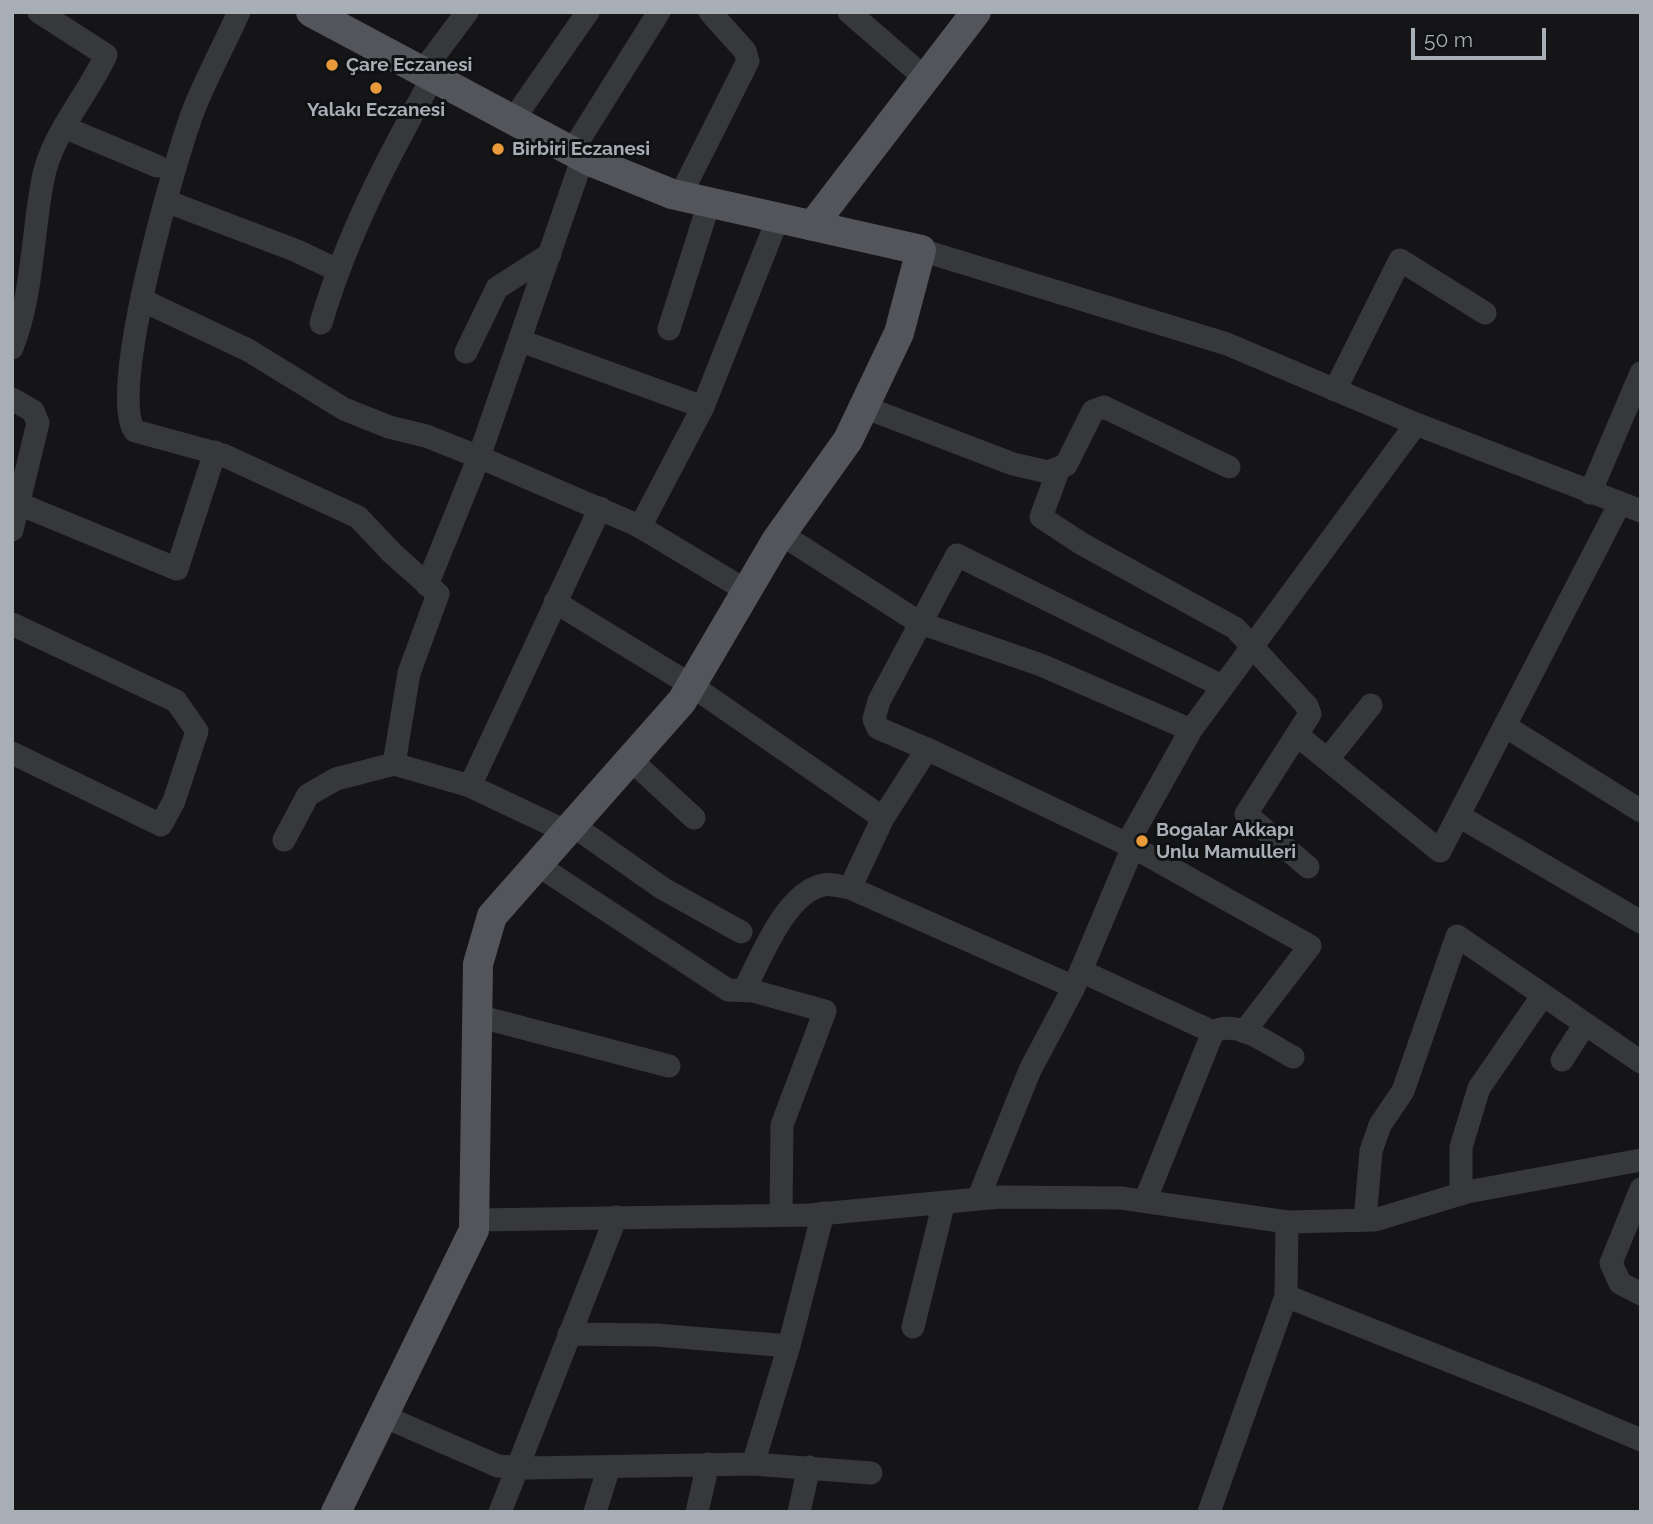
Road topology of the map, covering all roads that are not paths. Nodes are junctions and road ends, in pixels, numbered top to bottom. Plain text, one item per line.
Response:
1 (39, 12) edge
2 (239, 12) edge
3 (311, 12) edge
4 (467, 12) edge
5 (588, 12) edge
6 (659, 12) edge
7 (710, 12) edge
8 (849, 12) edge
9 (976, 12) edge
10 (428, 75) junction
11 (925, 78) junction
12 (513, 120) junction
13 (66, 128) junction
14 (577, 154) junction
15 (157, 166) dead end
16 (680, 196) junction
17 (166, 201) junction
18 (709, 203) junction
19 (778, 218) junction
20 (811, 226) junction
21 (921, 250) junction
22 (550, 254) junction
23 (337, 270) junction
24 (142, 300) junction
25 (1485, 313) dead end
26 (321, 323) dead end
27 (669, 330) dead end
28 (521, 341) junction
29 (12, 348) edge
30 (466, 352) dead end
31 (1641, 373) edge
32 (1335, 390) junction
33 (12, 399) edge
34 (703, 407) junction
35 (864, 407) junction
36 (1416, 424) junction
37 (215, 452) junction
38 (479, 457) junction
39 (1229, 467) dead end
40 (1058, 471) junction
41 (1590, 492) junction
42 (15, 503) edge
43 (1631, 507) edge
44 (600, 508) junction
45 (640, 527) junction
46 (12, 530) edge
47 (781, 534) junction
48 (428, 585) junction
49 (747, 591) junction
50 (555, 602) junction
51 (920, 623) junction
52 (12, 624) edge
53 (1253, 647) junction
54 (691, 685) junction
55 (1222, 686) junction
56 (1371, 705) dead end
57 (1505, 726) junction
58 (1191, 730) junction
59 (1297, 735) junction
60 (927, 750) junction
61 (12, 752) edge
62 (630, 759) junction
63 (1328, 759) junction
64 (394, 764) junction
65 (470, 786) junction
66 (1641, 811) edge
67 (1459, 816) junction
68 (694, 818) dead end
69 (883, 818) junction
70 (568, 828) junction
71 (284, 839) dead end
72 (1130, 845) junction
73 (536, 864) junction
74 (1308, 867) dead end
75 (850, 888) junction
76 (1641, 922) edge
77 (741, 932) dead end
78 (1077, 979) junction
79 (744, 990) junction
80 (1543, 995) junction
81 (477, 1016) junction
82 (1585, 1024) junction
83 (1213, 1032) junction
84 (1244, 1032) junction
85 (1293, 1057) dead end
86 (1562, 1060) dead end
87 (1641, 1062) edge
88 (669, 1066) dead end
89 (1641, 1160) edge
90 (1641, 1189) edge
91 (1461, 1194) junction
92 (978, 1199) junction
93 (1145, 1201) junction
94 (944, 1202) junction
95 (823, 1213) junction
96 (781, 1215) junction
97 (616, 1217) junction
98 (475, 1220) junction
99 (1365, 1220) junction
100 (1287, 1222) junction
101 (1641, 1294) edge
102 (1286, 1296) junction
103 (913, 1326) dead end
104 (569, 1334) junction
105 (789, 1346) junction
106 (383, 1416) junction
107 (1641, 1440) edge
108 (708, 1464) junction
109 (753, 1464) junction
110 (609, 1466) junction
111 (516, 1467) junction
112 (809, 1467) junction
113 (871, 1473) dead end
114 (1212, 1504) edge
115 (336, 1512) edge
116 (500, 1512) edge
117 (595, 1512) edge
118 (697, 1512) edge
119 (799, 1512) edge

1 - 13 street
2 - 17 street
3 - 10 main road
4 - 10 street
5 - 12 street
6 - 14 street
7 - 16 street
8 - 11 street
9 - 11 main road
10 - 12 main road
10 - 23 street
11 - 20 main road
12 - 14 main road
13 - 15 street
13 - 29 street
14 - 16 main road
14 - 22 street
16 - 18 main road
17 - 23 street
17 - 24 street
18 - 19 main road
18 - 27 street
19 - 20 main road
19 - 34 street
20 - 21 main road
21 - 32 street
21 - 35 main road
22 - 28 street
22 - 30 street
23 - 26 street
24 - 37 street
24 - 38 street
25 - 32 street
28 - 34 street
28 - 38 street
31 - 41 street
32 - 36 street
33 - 42 street
34 - 45 street
35 - 40 street
35 - 47 main road
36 - 41 street
36 - 53 street
37 - 42 street
37 - 48 street
38 - 44 street
38 - 48 street
39 - 40 street
40 - 53 street
41 - 43 street
42 - 46 street
43 - 57 street
44 - 45 street
44 - 50 street
45 - 49 street
47 - 49 main road
47 - 51 street
48 - 64 street
49 - 54 main road
50 - 54 street
50 - 65 street
51 - 55 street
51 - 58 street
51 - 60 street
52 - 61 street
53 - 55 street
53 - 59 street
54 - 62 main road
54 - 69 street
55 - 58 street
56 - 63 street
57 - 66 street
57 - 67 street
58 - 72 street
59 - 63 street
59 - 74 street
60 - 69 street
60 - 72 street
62 - 68 street
62 - 70 main road
63 - 67 street
64 - 65 street
64 - 71 street
65 - 70 street
67 - 76 street
69 - 75 street
70 - 73 main road
70 - 77 street
72 - 78 street
72 - 84 street
73 - 79 street
73 - 81 main road
75 - 78 street
75 - 79 street
78 - 83 street
78 - 92 street
79 - 96 street
80 - 82 street
80 - 91 street
80 - 99 street
81 - 88 street
81 - 98 main road
82 - 86 street
82 - 87 street
83 - 84 street
83 - 93 street
84 - 85 street
89 - 91 street
90 - 101 street
91 - 99 street
92 - 93 street
92 - 94 street
93 - 100 street
94 - 95 street
94 - 103 street
95 - 96 street
95 - 105 street
96 - 97 street
97 - 98 street
97 - 104 street
98 - 106 main road
99 - 100 street
100 - 102 street
102 - 107 street
102 - 114 street
104 - 105 street
104 - 111 street
105 - 109 street
106 - 111 street
106 - 115 main road
108 - 109 street
108 - 110 street
108 - 118 street
109 - 112 street
110 - 111 street
110 - 117 street
111 - 116 street
112 - 113 street
112 - 119 street

